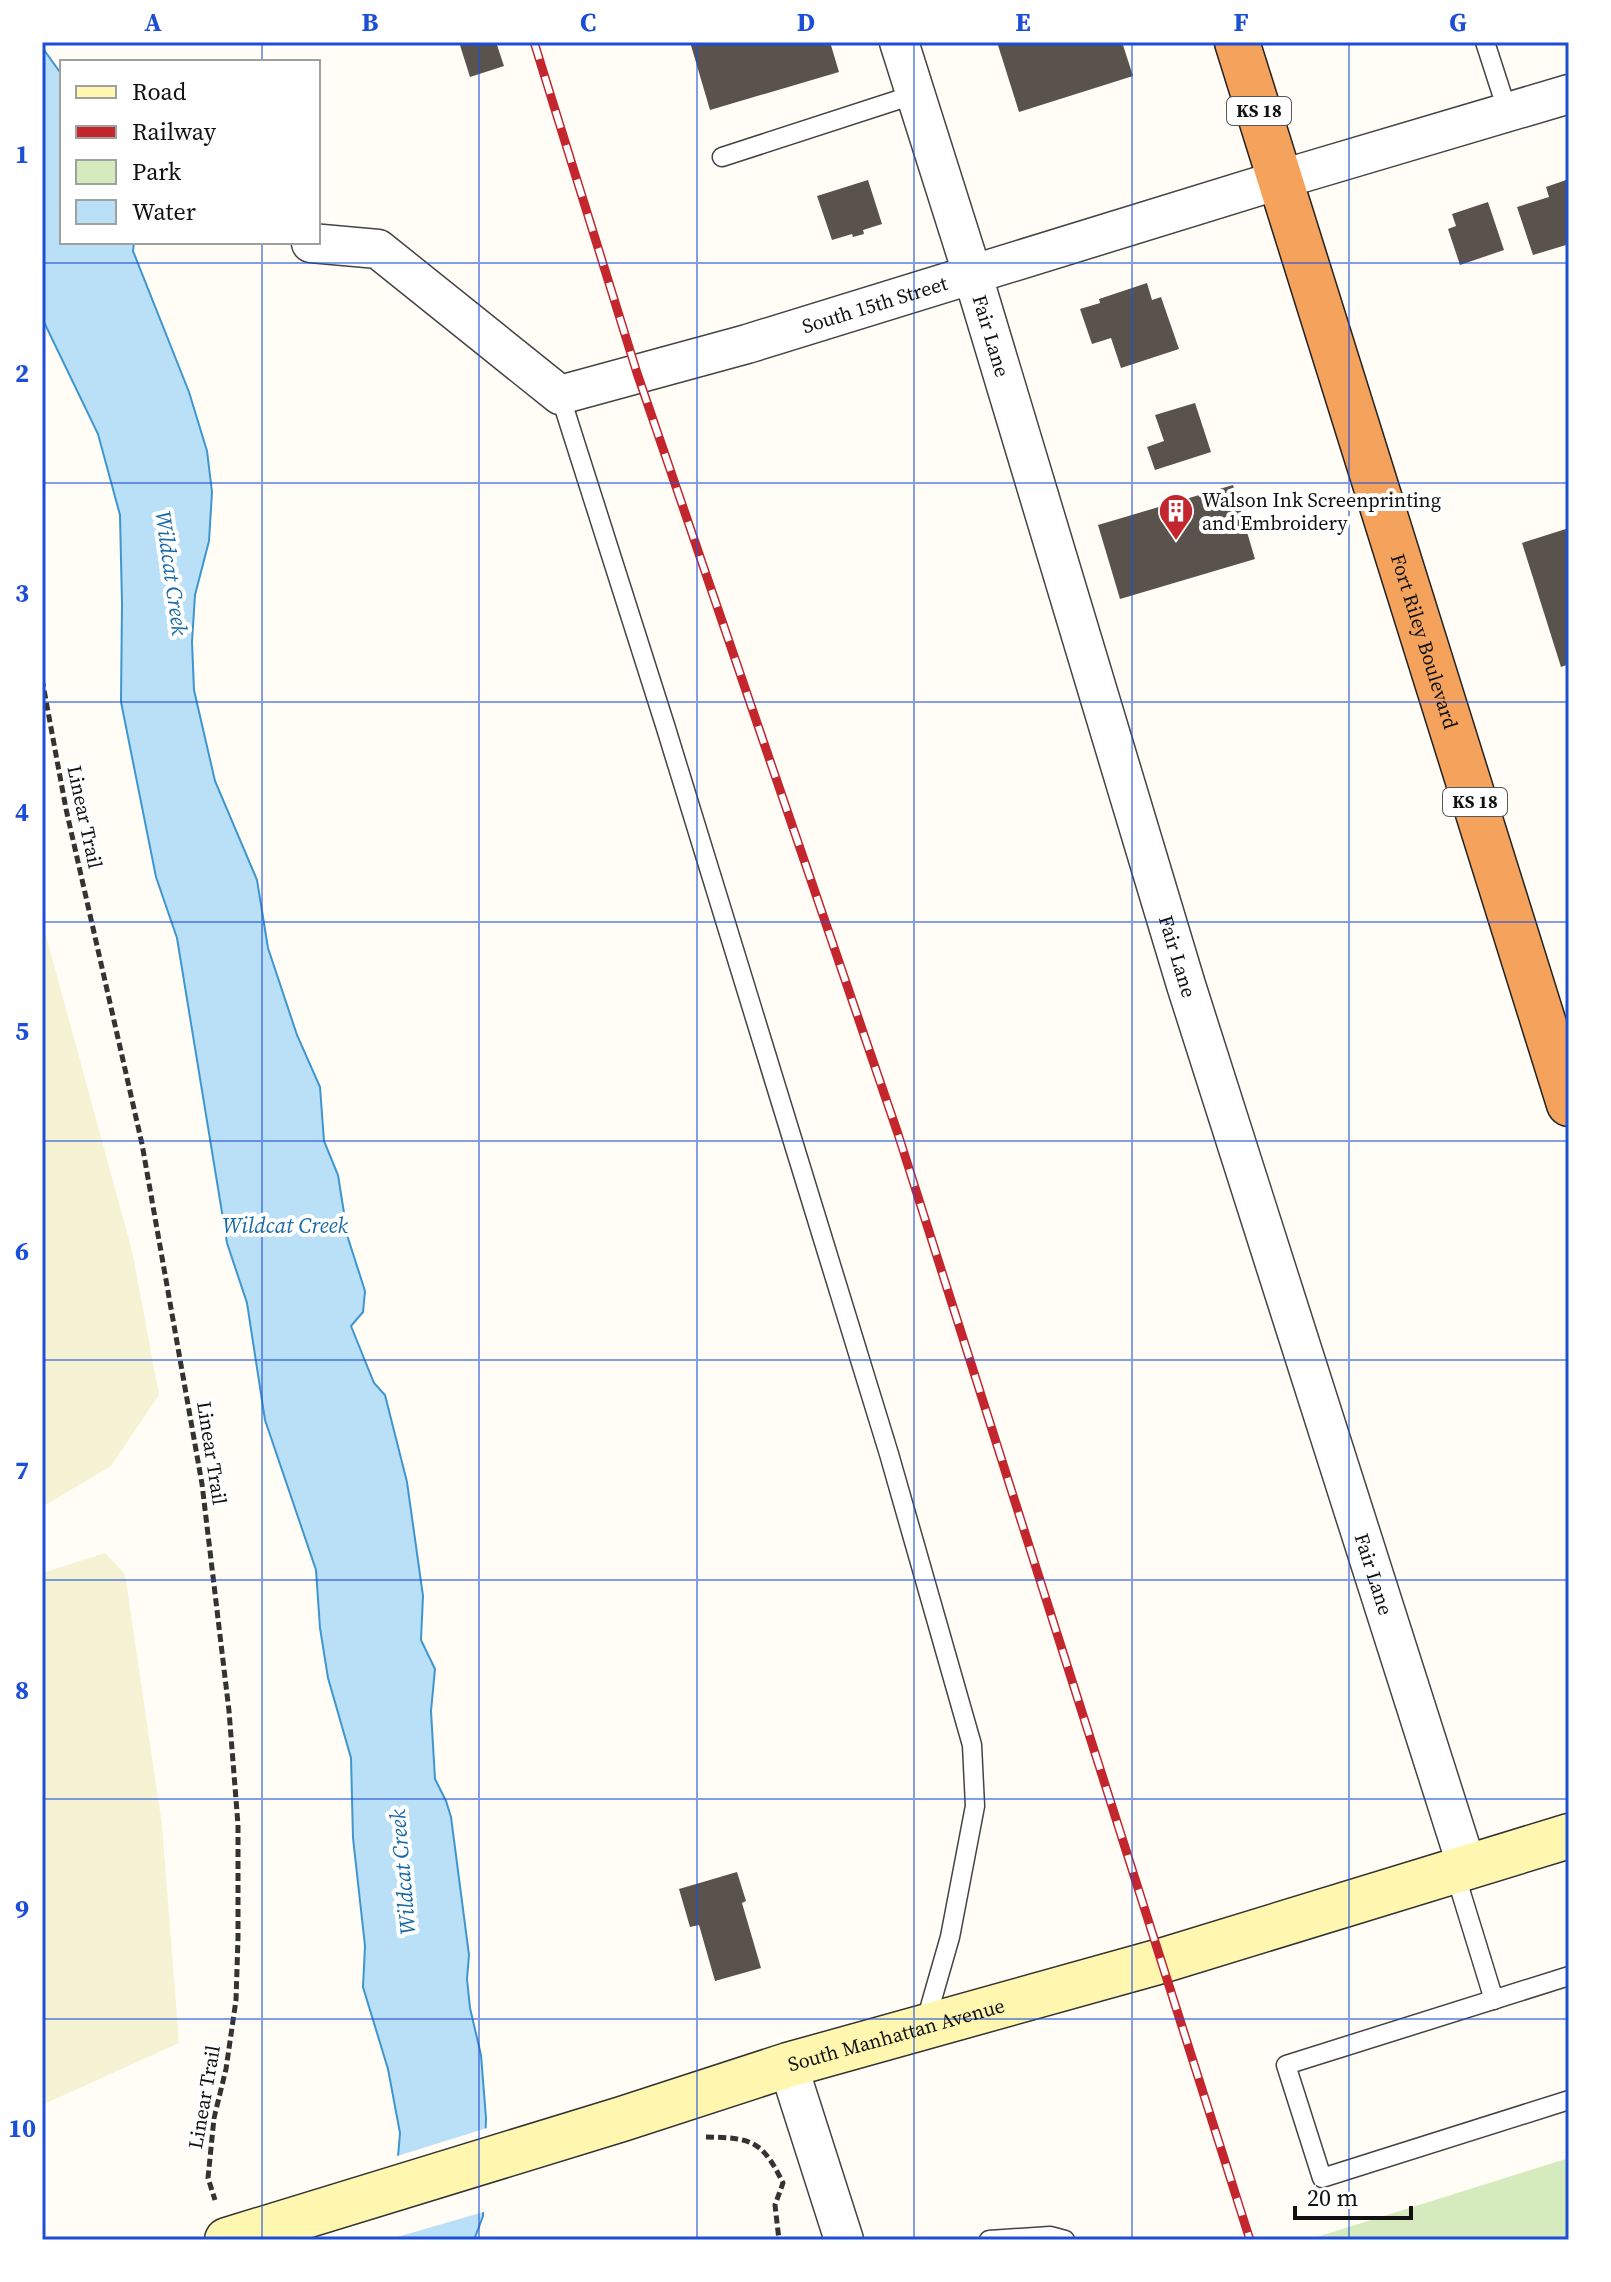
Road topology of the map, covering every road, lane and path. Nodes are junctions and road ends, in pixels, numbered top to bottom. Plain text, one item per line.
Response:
1 (899, 42) edge
2 (1237, 42) edge
3 (1485, 42) edge
4 (916, 94) junction
5 (1569, 94) edge
6 (1508, 113) junction
7 (722, 157) dead end
8 (1282, 179) junction
9 (320, 244) edge
10 (973, 276) junction
11 (560, 395) junction
12 (42, 679) edge
13 (1569, 1104) edge
14 (1569, 1836) edge
15 (1460, 1868) junction
16 (1569, 1976) edge
17 (1494, 2000) junction
18 (924, 2027) junction
19 (788, 2065) junction
20 (1569, 2100) edge
21 (705, 2137) dead end
22 (221, 2222) edge
23 (779, 2240) edge
24 (844, 2240) edge
25 (989, 2240) edge
26 (1065, 2240) edge

1 - 4 street, Fair Lane
2 - 8 highway, Fort Riley Boulevard / KS 18
3 - 6 lane
4 - 7 lane
4 - 10 street, Fair Lane
5 - 6 street, South 15th Street
6 - 8 street, South 15th Street
8 - 10 street, South 15th Street
8 - 13 highway, Fort Riley Boulevard / KS 18
9 - 11 street
10 - 11 street, South 15th Street
10 - 15 street, Fair Lane
11 - 18 lane
12 - 22 path, Linear Trail
14 - 15 street, South Manhattan Avenue
15 - 17 lane
15 - 18 street, South Manhattan Avenue
16 - 17 lane
17 - 20 lane
18 - 19 street, South Manhattan Avenue
19 - 22 street, South Manhattan Avenue
19 - 24 street
21 - 23 path
25 - 26 lane

